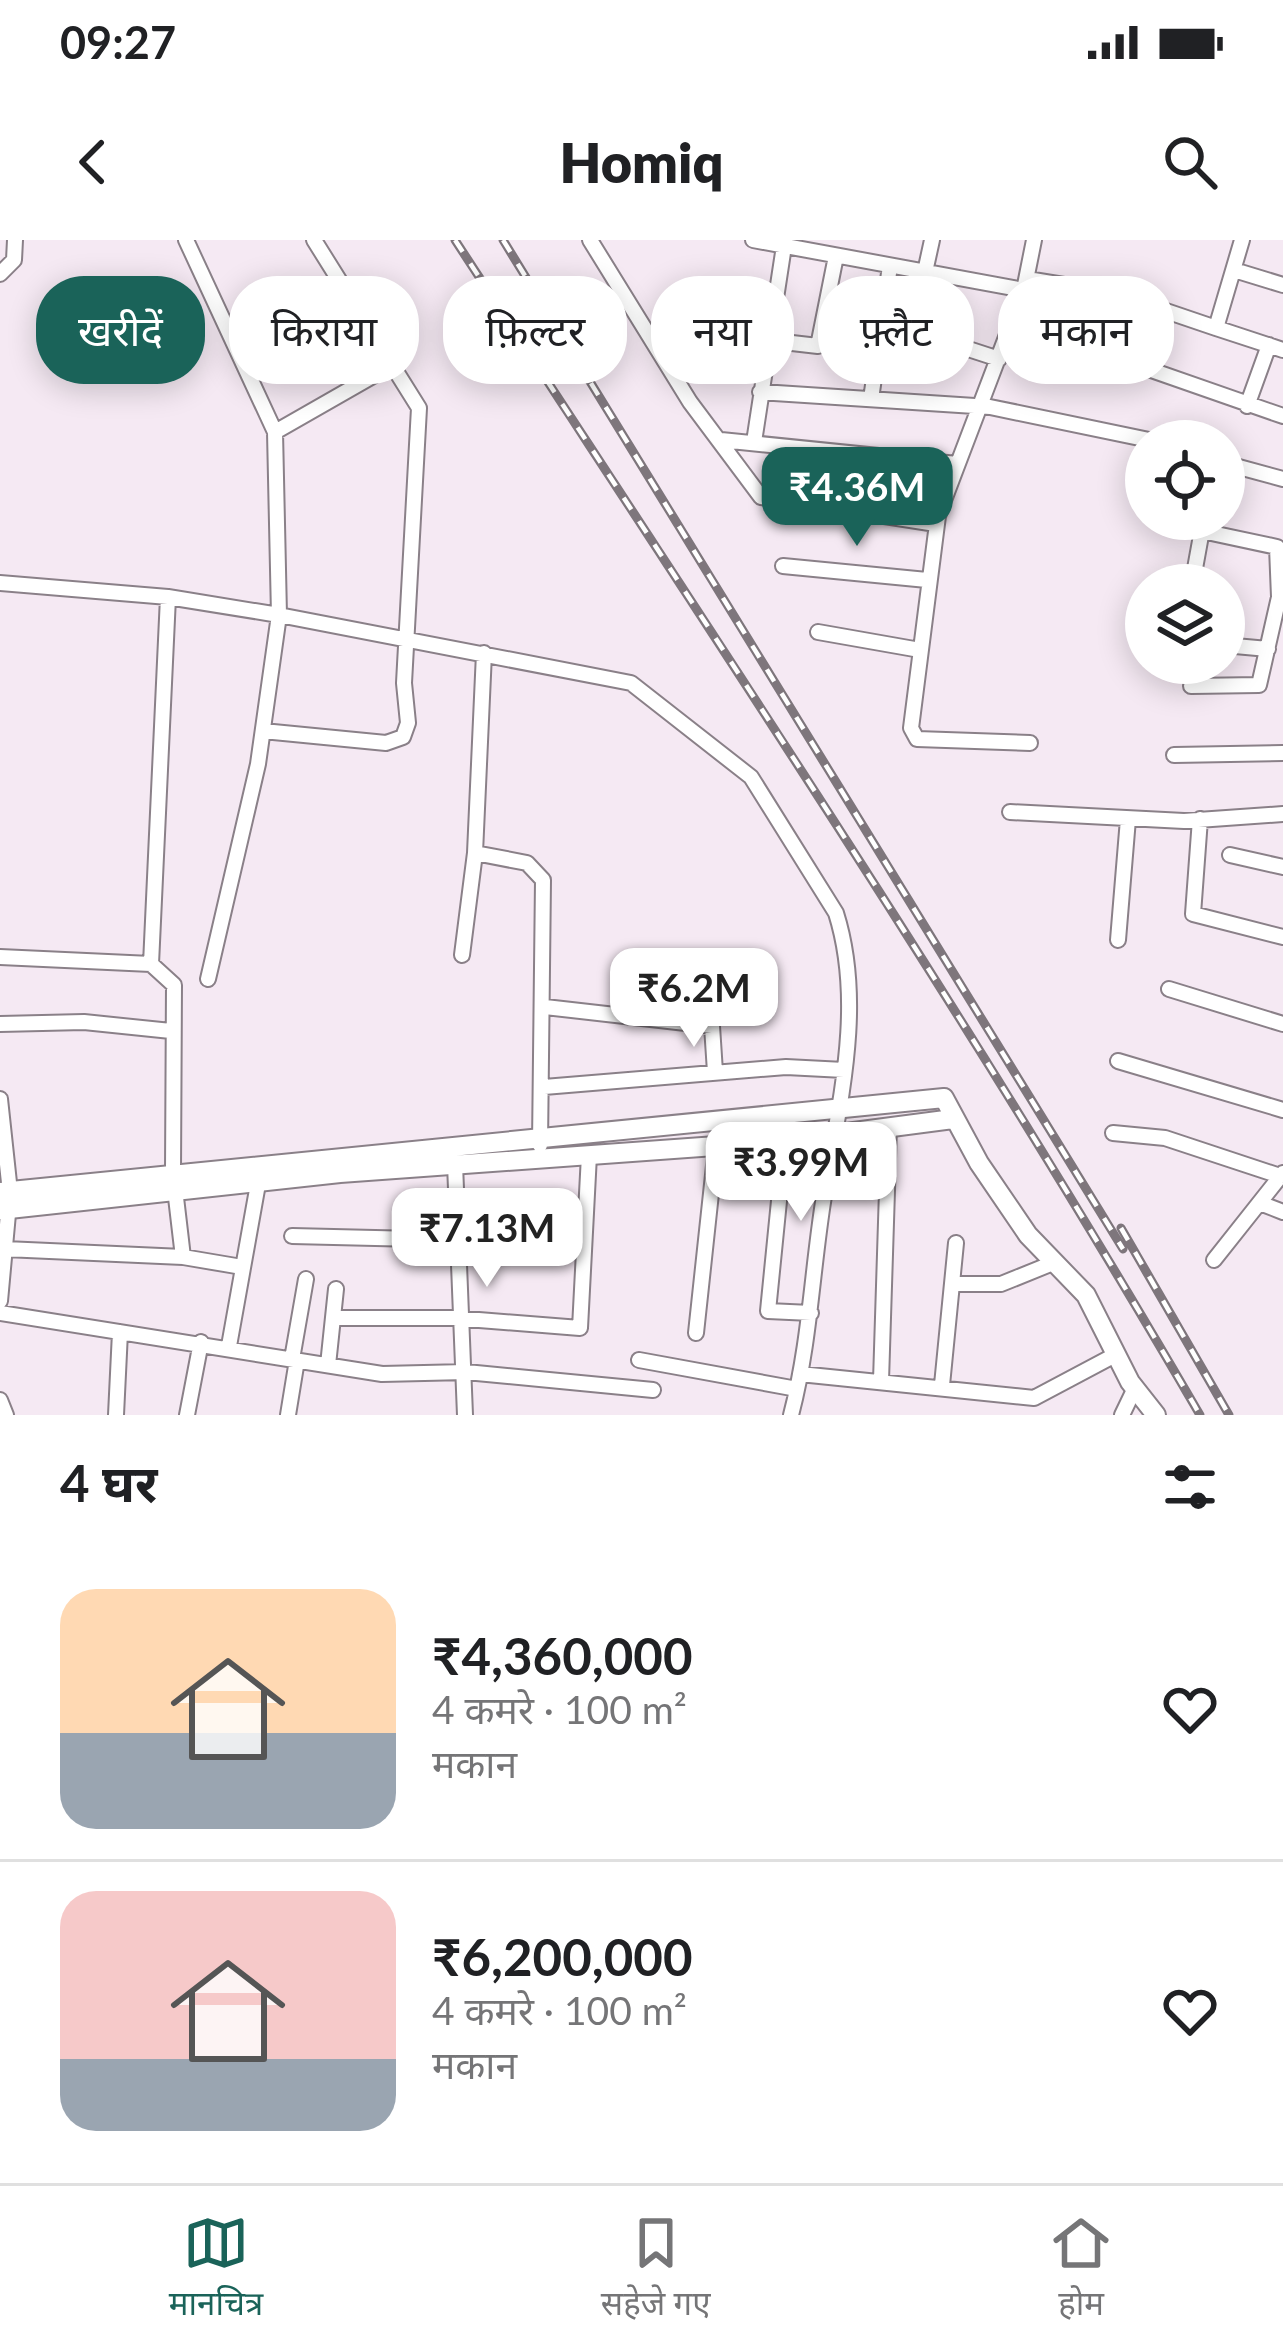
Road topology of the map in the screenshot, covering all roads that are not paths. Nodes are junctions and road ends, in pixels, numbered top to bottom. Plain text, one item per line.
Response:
1 (15, 240) edge
2 (186, 240) edge
3 (314, 240) edge
4 (590, 240) edge
5 (753, 240) edge
6 (932, 240) edge
7 (1034, 240) edge
8 (1243, 240) edge
9 (792, 245) edge
10 (836, 256) junction
11 (890, 266) junction
12 (1234, 270) junction
13 (925, 272) junction
14 (0, 274) edge
15 (337, 276) edge
16 (784, 276) edge
17 (888, 276) edge
18 (1027, 276) edge
19 (998, 281) edge
20 (1283, 285) edge
21 (1174, 314) edge
22 (229, 328) edge
23 (1216, 328) junction
24 (794, 343) edge
25 (1276, 348) edge
26 (998, 361) edge
27 (1174, 379) edge
28 (255, 384) edge
29 (359, 384) edge
30 (404, 384) edge
31 (761, 384) edge
32 (874, 384) edge
33 (760, 392) junction
34 (872, 399) junction
35 (976, 405) junction
36 (1247, 406) junction
37 (1283, 416) edge
38 (275, 432) junction
39 (1125, 435) edge
40 (721, 440) junction
41 (754, 442) junction
42 (957, 464) junction
43 (1245, 468) edge
44 (1283, 478) edge
45 (936, 524) junction
46 (1245, 537) edge
47 (782, 566) dead end
48 (926, 580) junction
49 (0, 583) edge
50 (168, 597) junction
51 (279, 615) junction
52 (818, 632) dead end
53 (406, 640) junction
54 (1245, 646) edge
55 (1268, 649) junction
56 (920, 650) junction
57 (484, 653) junction
58 (1191, 686) dead end
59 (262, 731) junction
60 (1030, 743) dead end
61 (1283, 753) edge
62 (1174, 755) dead end
63 (1010, 812) dead end
64 (1283, 814) edge
65 (1128, 819) junction
66 (1200, 819) junction
67 (475, 853) junction
68 (1229, 855) dead end
69 (1283, 867) edge
70 (1283, 937) edge
71 (1118, 940) dead end
72 (462, 956) dead end
73 (0, 957) edge
74 (151, 964) junction
75 (208, 979) dead end
76 (1169, 988) dead end
77 (545, 1007) junction
78 (0, 1024) edge
79 (1283, 1024) edge
80 (171, 1031) junction
81 (1118, 1061) dead end
82 (844, 1070) junction
83 (715, 1072) junction
84 (544, 1088) junction
85 (0, 1099) edge
86 (1283, 1110) edge
87 (953, 1119) junction
88 (838, 1123) junction
89 (890, 1127) junction
90 (1113, 1133) dead end
91 (540, 1135) junction
92 (784, 1141) junction
93 (716, 1147) junction
94 (589, 1155) junction
95 (541, 1158) junction
96 (455, 1164) junction
97 (1282, 1174) edge
98 (174, 1180) junction
99 (258, 1184) junction
100 (5, 1201) edge
101 (1260, 1203) junction
102 (1283, 1212) edge
103 (292, 1236) dead end
104 (458, 1239) junction
105 (584, 1243) junction
106 (956, 1243) dead end
107 (5, 1249) junction
108 (183, 1257) junction
109 (1214, 1260) dead end
110 (1053, 1263) junction
111 (242, 1267) junction
112 (305, 1279) dead end
113 (953, 1284) junction
114 (336, 1289) dead end
115 (0, 1301) edge
116 (0, 1313) edge
117 (811, 1313) junction
118 (333, 1318) junction
119 (464, 1319) junction
120 (121, 1332) junction
121 (696, 1333) dead end
122 (201, 1342) junction
123 (229, 1346) junction
124 (1115, 1355) junction
125 (295, 1359) junction
126 (639, 1360) dead end
127 (328, 1365) junction
128 (466, 1372) junction
129 (881, 1381) junction
130 (798, 1382) junction
131 (942, 1385) junction
132 (1135, 1388) junction
133 (653, 1390) dead end
134 (0, 1400) edge
135 (6, 1415) edge
136 (116, 1415) edge
137 (187, 1415) edge
138 (288, 1415) edge
139 (465, 1415) edge
140 (791, 1415) edge
141 (1122, 1415) edge
142 (1156, 1415) edge

1 - 14 street
2 - 22 street
3 - 15 street
4 - 40 street
5 - 9 street
6 - 13 street
7 - 18 street
8 - 12 street
9 - 10 street
9 - 16 street
10 - 11 street
10 - 24 street
11 - 13 street
11 - 17 street
12 - 20 street
12 - 23 street
13 - 19 street
21 - 23 street
23 - 25 street
25 - 36 street
26 - 35 street
27 - 36 street
28 - 38 street
29 - 38 street
30 - 53 street
31 - 33 street
32 - 34 street
33 - 34 street
33 - 41 street
34 - 35 street
35 - 39 street
35 - 42 street
36 - 37 street
38 - 51 street
40 - 41 street
40 - 45 street
41 - 42 street
42 - 45 street
43 - 44 street
45 - 48 street
46 - 55 street
47 - 48 street
48 - 56 street
49 - 50 street
50 - 51 street
50 - 74 street
51 - 53 street
51 - 59 street
52 - 56 street
53 - 57 street
53 - 59 street
54 - 55 street
55 - 58 street
56 - 60 street
57 - 67 street
57 - 82 street
59 - 75 street
61 - 62 street
63 - 65 street
64 - 66 street
65 - 66 street
65 - 71 street
66 - 70 street
67 - 72 street
67 - 77 street
68 - 69 street
73 - 74 street
74 - 80 street
76 - 79 street
77 - 83 street
77 - 84 street
78 - 80 street
80 - 98 street
81 - 86 street
82 - 83 street
82 - 88 street
83 - 84 street
84 - 91 street
85 - 100 street
87 - 88 street
87 - 89 street
87 - 110 street
88 - 89 street
88 - 91 street
88 - 92 street
88 - 117 street
89 - 129 street
90 - 97 street
91 - 95 street
91 - 98 street
92 - 93 street
92 - 117 street
93 - 94 street
93 - 121 street
94 - 95 street
94 - 105 street
95 - 96 street
96 - 99 street
96 - 104 street
97 - 101 street
98 - 99 street
98 - 100 street
98 - 108 street
99 - 111 street
100 - 107 street
101 - 102 street
101 - 109 street
103 - 104 street
104 - 105 street
104 - 119 street
105 - 119 street
106 - 113 street
107 - 108 street
107 - 115 street
108 - 111 street
110 - 113 street
110 - 124 street
111 - 123 street
112 - 125 street
113 - 131 street
114 - 118 street
116 - 120 street
117 - 130 street
118 - 119 street
118 - 127 street
119 - 128 street
120 - 122 street
120 - 136 street
122 - 123 street
122 - 137 street
123 - 125 street
124 - 131 street
124 - 132 street
125 - 127 street
125 - 138 street
126 - 130 street
127 - 128 street
128 - 133 street
128 - 139 street
129 - 130 street
129 - 131 street
130 - 140 street
132 - 141 street
132 - 142 street
134 - 135 street

